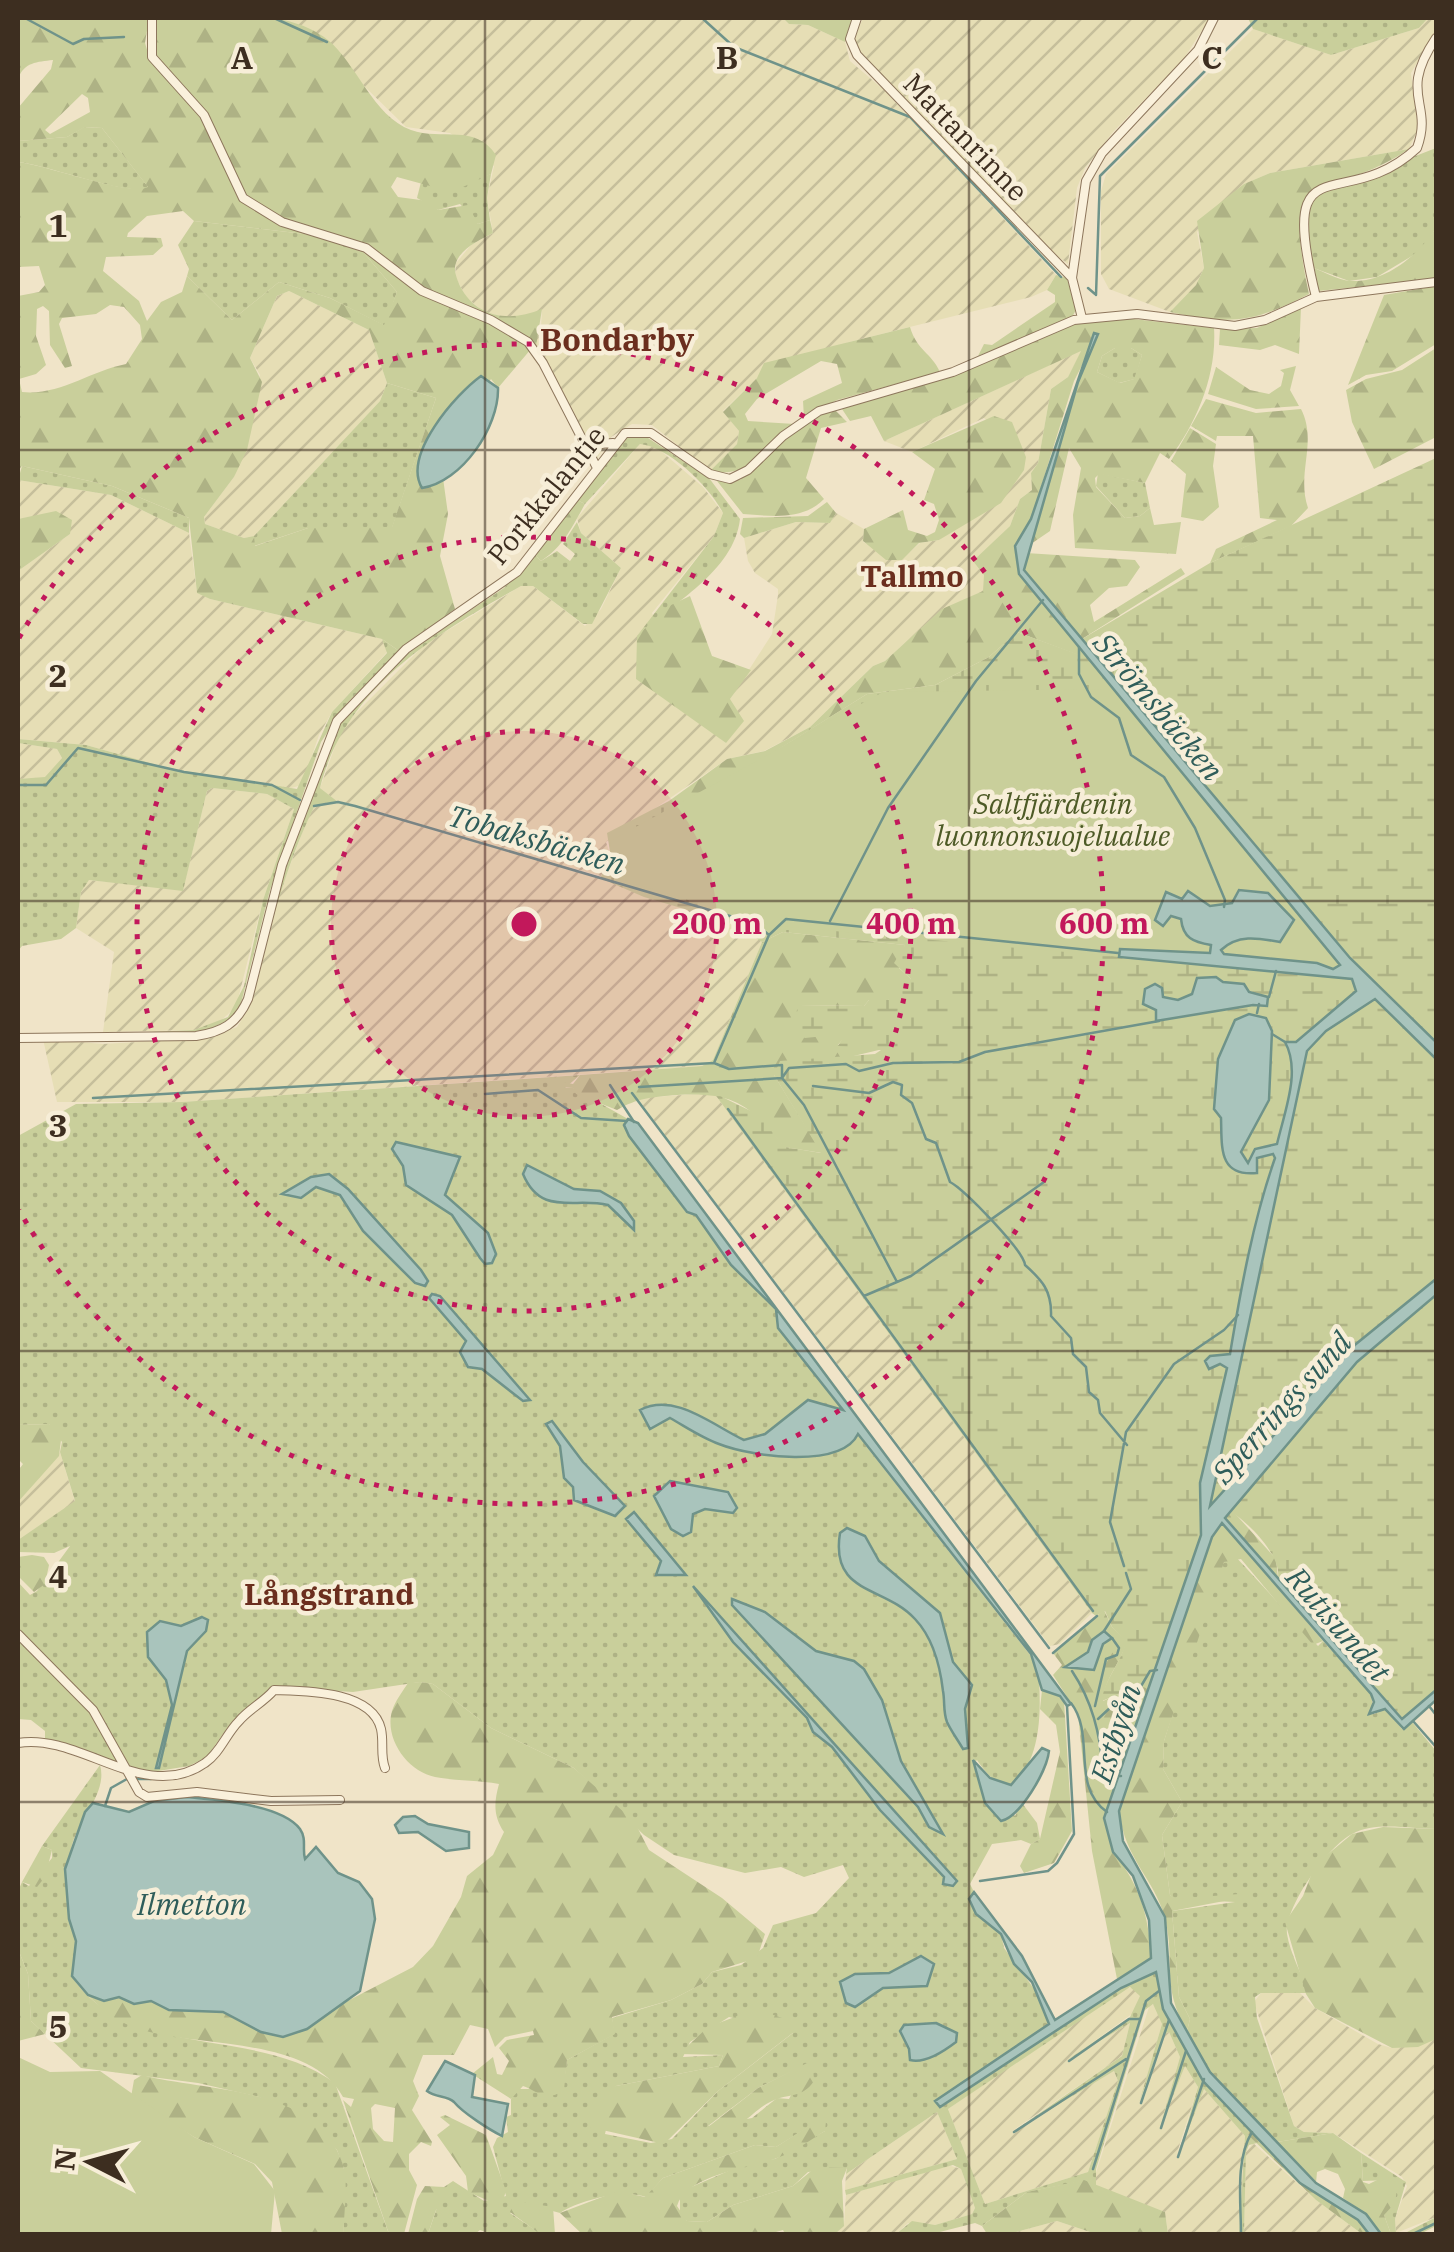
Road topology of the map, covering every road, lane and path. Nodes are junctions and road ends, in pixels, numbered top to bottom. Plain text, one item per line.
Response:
1 (152, 18) edge
2 (857, 18) edge
3 (1214, 18) edge
4 (1436, 38) edge
5 (1072, 278) junction
6 (1436, 282) edge
7 (1316, 297) junction
8 (1082, 318) junction
9 (614, 443) junction
10 (584, 445) junction
11 (596, 466) junction
12 (18, 1038) edge
13 (18, 1634) edge
14 (18, 1743) edge
15 (385, 1768) dead end
16 (126, 1771) junction
17 (340, 1800) dead end

1 - 10 street
2 - 5 street, Mattanrinne
3 - 5 street
4 - 7 street
5 - 8 street
6 - 7 street, Porkkalantie
7 - 8 street, Porkkalantie
8 - 9 street, Porkkalantie
9 - 10 street
9 - 11 street, Porkkalantie
10 - 11 street
11 - 12 street, Porkkalantie
13 - 16 street
14 - 16 street
15 - 16 street
16 - 17 street

